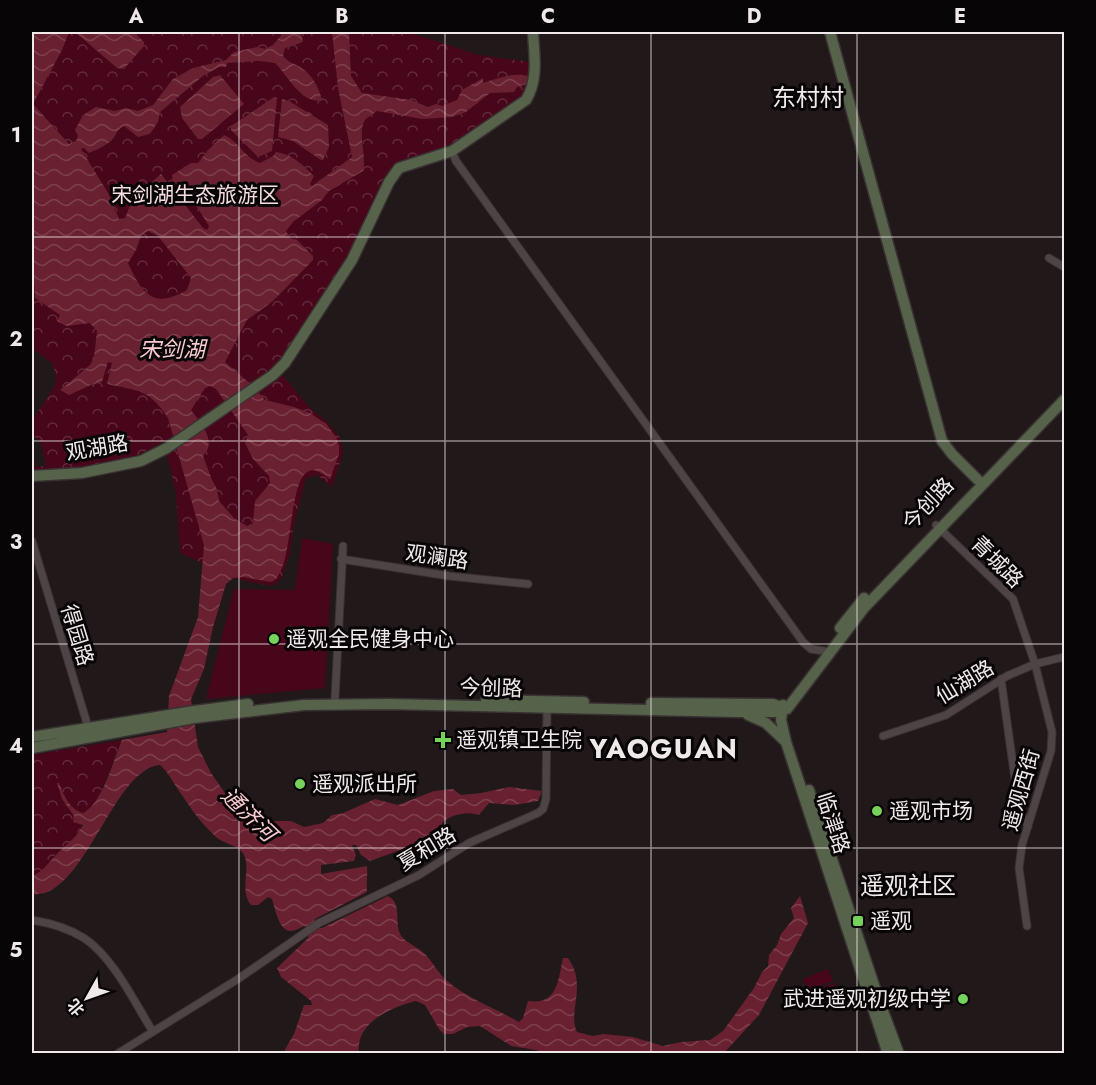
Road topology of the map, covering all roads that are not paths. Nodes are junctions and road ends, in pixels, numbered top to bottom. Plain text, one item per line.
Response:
1 (533, 32) edge
2 (830, 32) edge
3 (452, 151) junction
4 (1049, 258) dead end
5 (1065, 267) edge
6 (1063, 398) edge
7 (32, 476) edge
8 (978, 480) junction
9 (938, 527) junction
10 (32, 541) edge
11 (343, 546) dead end
12 (341, 559) junction
13 (528, 584) dead end
14 (824, 651) junction
15 (1065, 657) edge
16 (1035, 664) junction
17 (1001, 680) junction
18 (335, 698) junction
19 (547, 709) junction
20 (784, 709) junction
21 (736, 712) junction
22 (194, 714) junction
23 (90, 733) junction
24 (883, 736) dead end
25 (32, 737) edge
26 (787, 743) junction
27 (32, 748) edge
28 (1028, 826) junction
29 (32, 920) edge
30 (1027, 926) dead end
31 (153, 1032) junction
32 (117, 1053) edge
33 (888, 1053) edge
34 (899, 1053) edge

1 - 3 main road, 观湖路
2 - 8 main road
3 - 7 main road, 观湖路
3 - 14 street
4 - 5 street
6 - 8 main road, 今创路
6 - 9 main road, 今创路
8 - 9 main road, 今创路
9 - 14 main road, 今创路
9 - 16 street, 青城路
9 - 20 main road, 今创路
10 - 23 street, 得园路
11 - 12 street
12 - 13 street, 观澜路
12 - 18 street
14 - 20 main road, 今创路
15 - 16 street, 仙湖路
16 - 17 street, 仙湖路
16 - 28 street, 遥观西街
17 - 24 street, 仙湖路
17 - 28 street
18 - 20 main road, 今创路
18 - 22 main road, 今创路
19 - 21 main road, 今创路
19 - 22 main road, 今创路
19 - 31 street, 夏和路
20 - 21 main road, 今创路
20 - 26 main road, 临津路
20 - 34 main road, 临津路
21 - 26 main road
22 - 23 main road
23 - 25 main road
23 - 27 main road
26 - 33 main road, 临津路
28 - 30 street, 遥观西街
29 - 31 street
31 - 32 street

